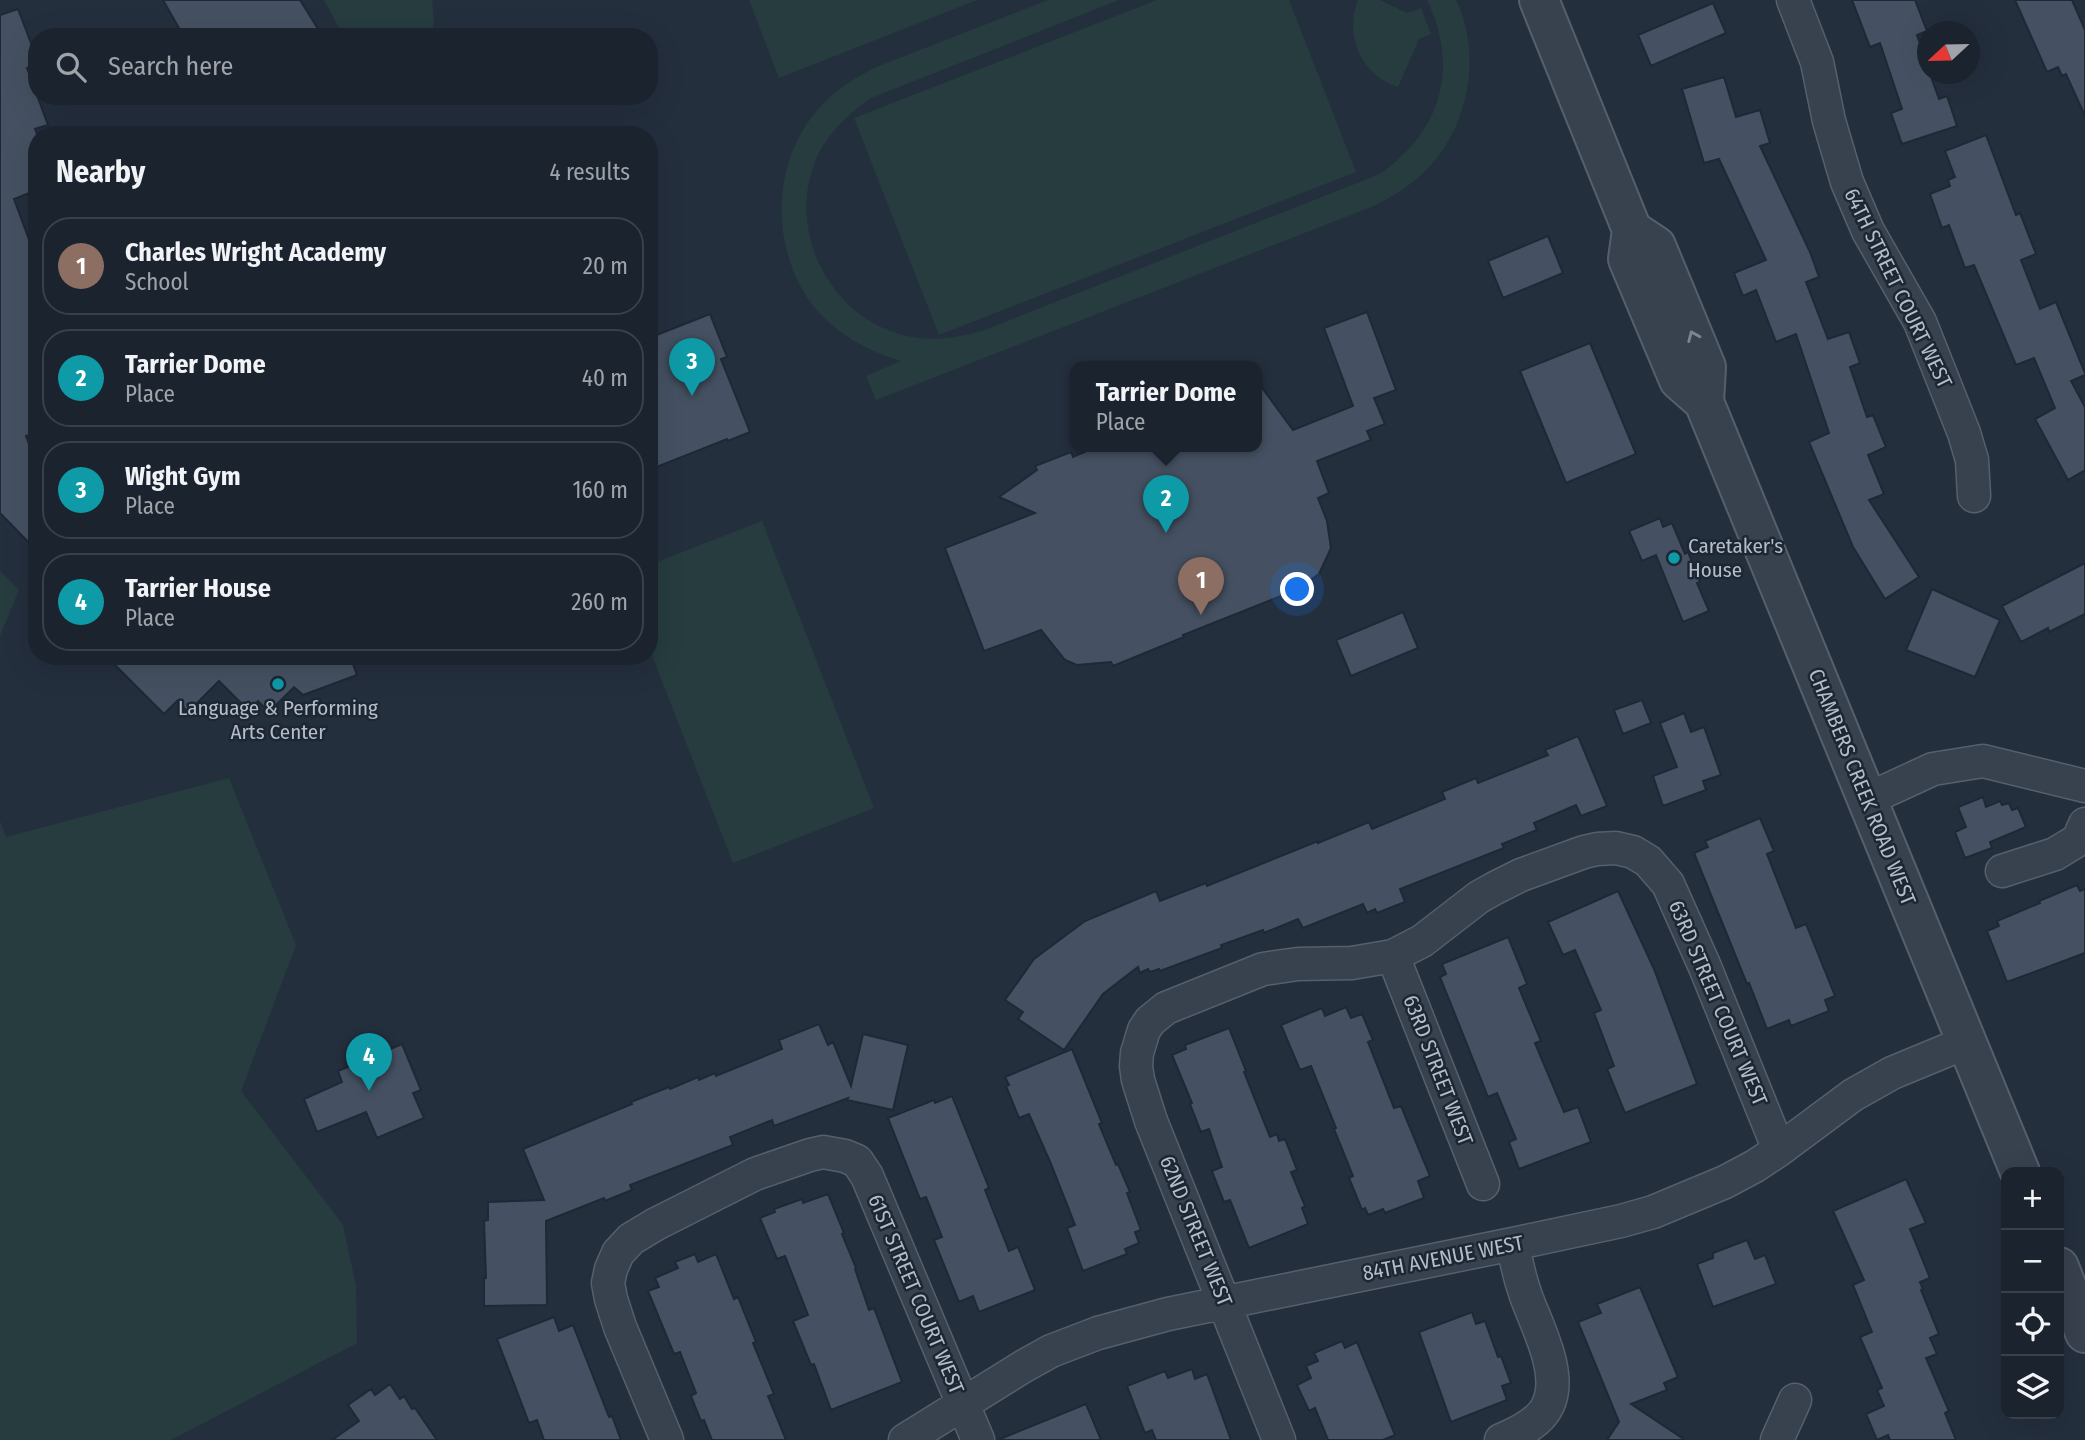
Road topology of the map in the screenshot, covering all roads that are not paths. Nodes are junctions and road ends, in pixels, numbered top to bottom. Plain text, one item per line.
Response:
1 (1540, 0) edge
2 (1793, 0) edge
3 (1974, 496) dead end
4 (2085, 786) edge
5 (1868, 799) junction
6 (2085, 824) edge
7 (2003, 871) dead end
8 (1394, 956) junction
9 (1967, 1042) junction
10 (1779, 1150) junction
11 (2018, 1167) edge
12 (1483, 1184) dead end
13 (1513, 1244) junction
14 (2069, 1273) edge
15 (1226, 1302) junction
16 (2085, 1333) edge
17 (1796, 1400) dead end
18 (963, 1404) junction
19 (667, 1440) edge
20 (905, 1440) edge
21 (978, 1440) edge
22 (1279, 1440) edge
23 (1501, 1440) edge
24 (1777, 1440) edge

1 - 5 street, CHAMBERS CREEK ROAD WEST
2 - 3 street, 64TH STREET COURT WEST
4 - 5 street
5 - 9 street, CHAMBERS CREEK ROAD WEST
6 - 7 street
8 - 10 street, 63RD STREET COURT WEST
8 - 12 street, 63RD STREET WEST
8 - 15 street, 62ND STREET WEST
9 - 10 street, 84TH AVENUE WEST
9 - 11 street, CHAMBERS CREEK ROAD WEST
10 - 13 street, 84TH AVENUE WEST
13 - 15 street, 84TH AVENUE WEST
13 - 23 street
14 - 16 street
15 - 18 street, 84TH AVENUE WEST
15 - 22 street, 62ND STREET WEST
17 - 24 street
18 - 19 street, 61ST STREET COURT WEST
18 - 20 street, 84TH AVENUE WEST
18 - 21 street, 61ST STREET COURT WEST

